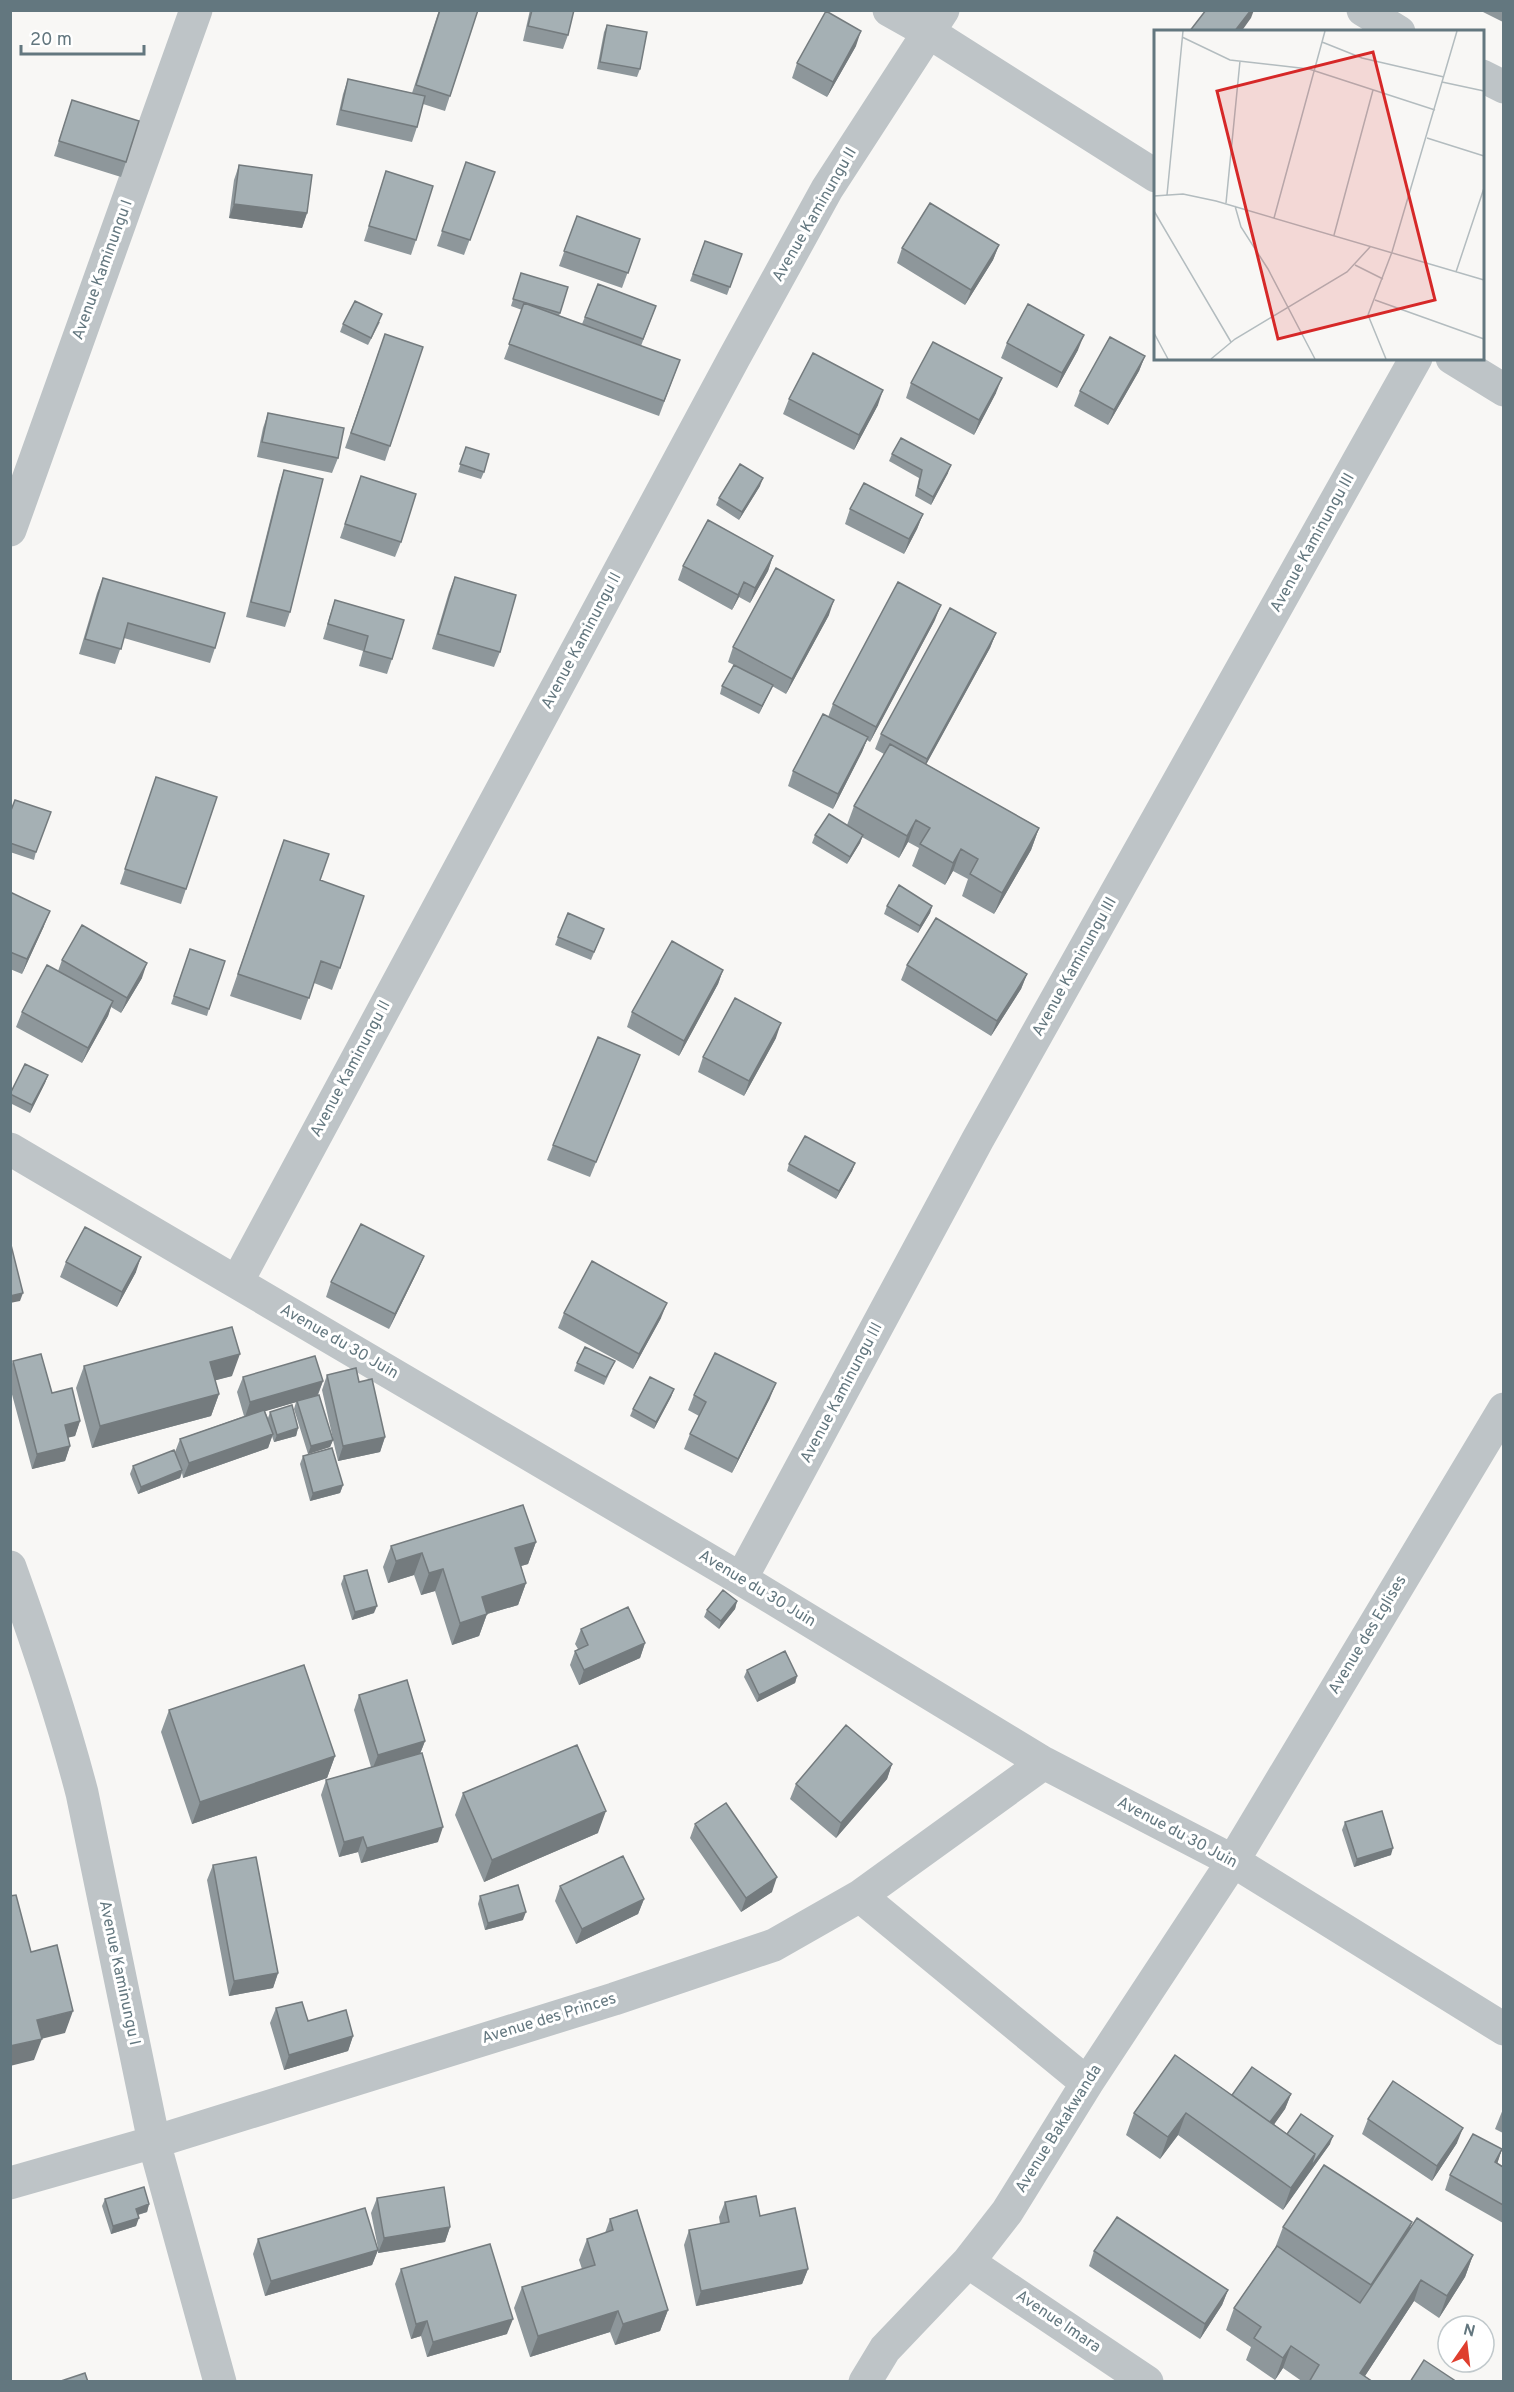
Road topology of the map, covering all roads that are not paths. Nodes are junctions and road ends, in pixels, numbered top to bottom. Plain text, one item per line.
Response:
1 (196, 10) edge
2 (889, 10) edge
3 (1363, 10) edge
4 (937, 22) edge
5 (1396, 30) edge
6 (1484, 77) edge
7 (1503, 87) edge
8 (1154, 175) edge
9 (1415, 360) edge
10 (1455, 360) edge
11 (1503, 390) edge
12 (10, 530) edge
13 (10, 1149) edge
14 (237, 1282) junction
15 (1503, 1409) edge
16 (10, 1568) edge
17 (741, 1579) junction
18 (1044, 1763) junction
19 (1233, 1861) junction
20 (860, 1896) junction
21 (1503, 2029) edge
22 (1087, 2083) junction
23 (154, 2142) junction
24 (10, 2183) edge
25 (968, 2262) junction
26 (220, 2382) edge
27 (865, 2382) edge
28 (1148, 2382) edge

1 - 12 street, Avenue Kaminungu I
2 - 4 street
3 - 5 street
4 - 8 street
4 - 14 street, Avenue Kaminungu II
6 - 7 street
9 - 17 street, Avenue Kaminungu III
10 - 11 street
13 - 14 street, Avenue du 30 Juin
14 - 17 street, Avenue du 30 Juin
15 - 19 street, Avenue des Eglises
16 - 23 street, Avenue Kaminungu I
17 - 18 street, Avenue du 30 Juin
18 - 19 street, Avenue du 30 Juin
18 - 20 street, Avenue des Princes
19 - 21 street, Avenue du 30 Juin
19 - 22 street, Avenue Bakakwanda
20 - 22 street
20 - 23 street, Avenue des Princes
22 - 25 street, Avenue Bakakwanda
23 - 24 street, Avenue des Princes
23 - 26 street, Avenue Kaminungu I
25 - 27 street, Avenue Bakakwanda
25 - 28 street, Avenue Imara

